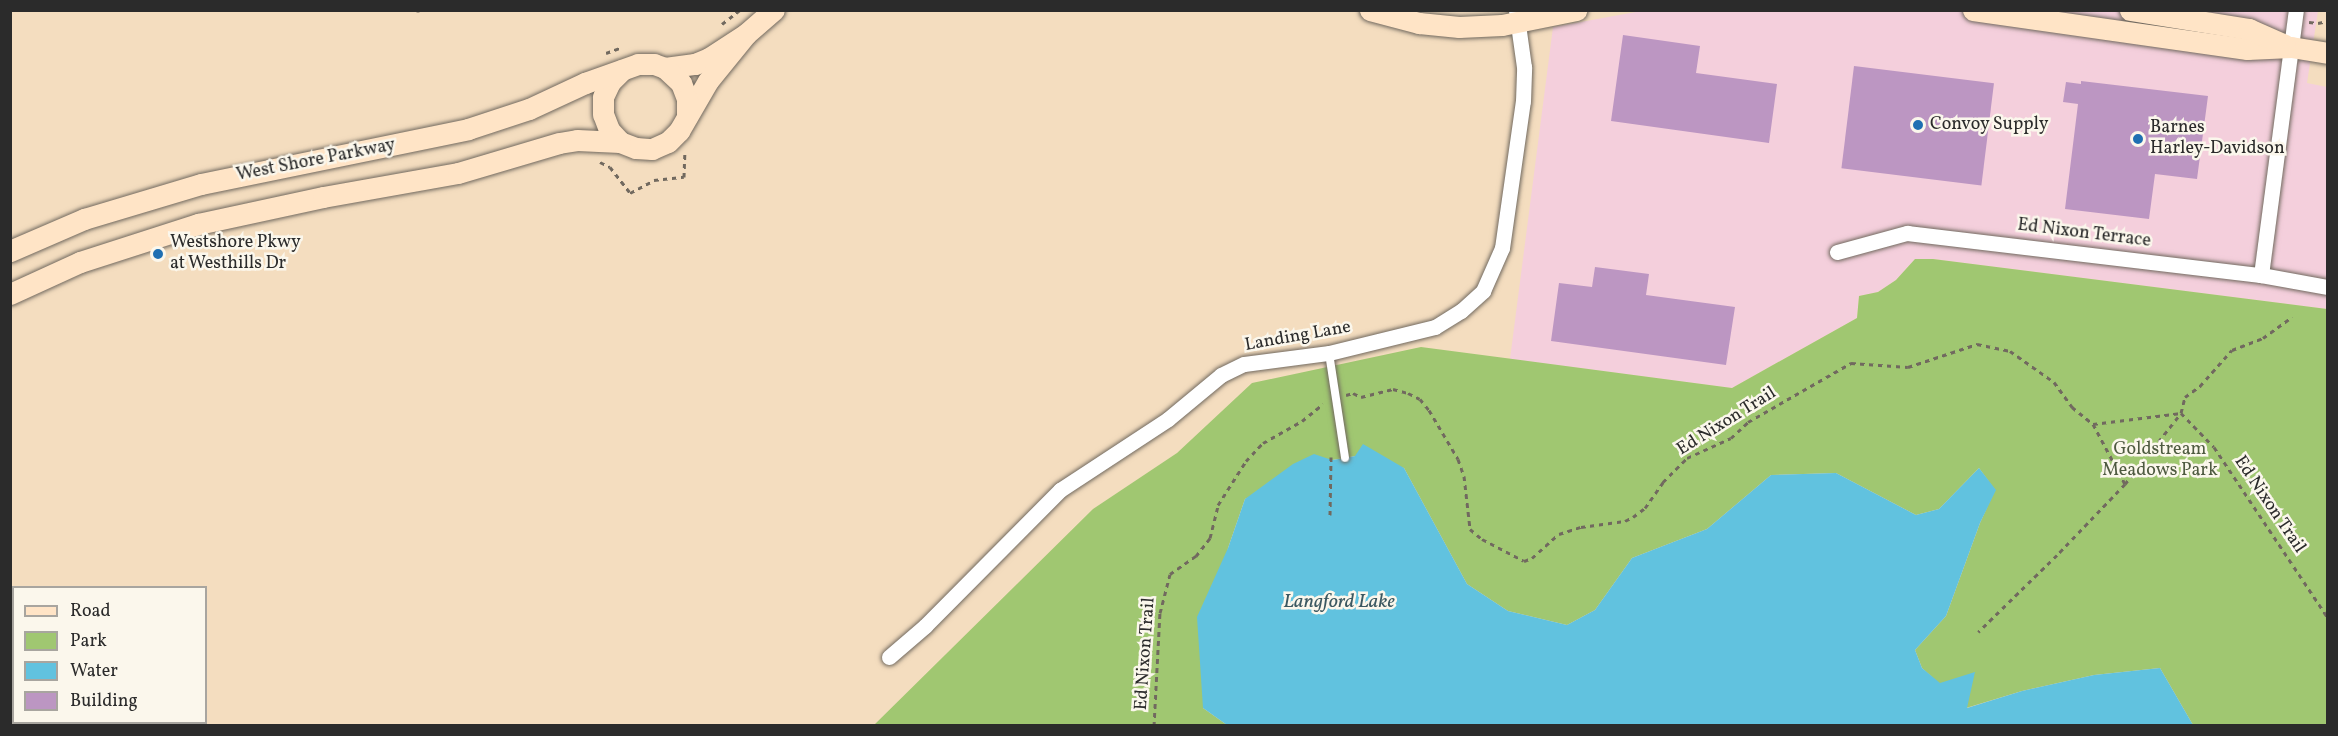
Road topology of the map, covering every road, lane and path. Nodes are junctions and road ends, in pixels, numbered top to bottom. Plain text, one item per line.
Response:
1 (740, 10) edge
2 (774, 10) edge
3 (1370, 10) edge
4 (1576, 10) edge
5 (1973, 10) edge
6 (2130, 10) edge
7 (2296, 10) edge
8 (2006, 13) edge
9 (1517, 16) edge
10 (2328, 21) edge
11 (2318, 24) dead end
12 (718, 27) dead end
13 (746, 34) junction
14 (2291, 47) junction
15 (2328, 53) edge
16 (665, 68) junction
17 (622, 70) junction
18 (687, 116) junction
19 (620, 142) junction
20 (599, 161) dead end
21 (684, 177) dead end
22 (10, 251) edge
23 (1837, 252) dead end
24 (2261, 275) junction
25 (2328, 287) edge
26 (10, 294) edge
27 (2292, 317) dead end
28 (1329, 353) junction
29 (1336, 398) junction
30 (2181, 413) junction
31 (2093, 423) junction
32 (1346, 458) dead end
33 (1330, 459) dead end
34 (2125, 484) junction
35 (1330, 515) dead end
36 (2328, 618) edge
37 (1977, 632) dead end
38 (889, 657) dead end
39 (1154, 726) edge

1 - 12 path
2 - 13 main road
3 - 9 main road
4 - 9 main road
5 - 8 main road
6 - 14 main road
7 - 14 street
8 - 14 main road
9 - 28 street, Landing Lane
10 - 11 path
13 - 16 main road
13 - 18 main road
14 - 15 main road
14 - 24 street
16 - 17 main road
16 - 18 main road
17 - 19 main road
17 - 22 main road, West Shore Parkway
18 - 19 main road
19 - 26 main road, West Shore Parkway
20 - 21 path
23 - 24 street, Ed Nixon Terrace
24 - 25 street, Ed Nixon Terrace
27 - 30 path
28 - 29 lane
28 - 38 street, Landing Lane
29 - 31 path, Ed Nixon Trail
29 - 32 lane
29 - 39 path, Ed Nixon Trail
30 - 31 path
30 - 34 path
30 - 36 path, Ed Nixon Trail
31 - 34 path, Ed Nixon Trail
33 - 35 path
34 - 37 path

